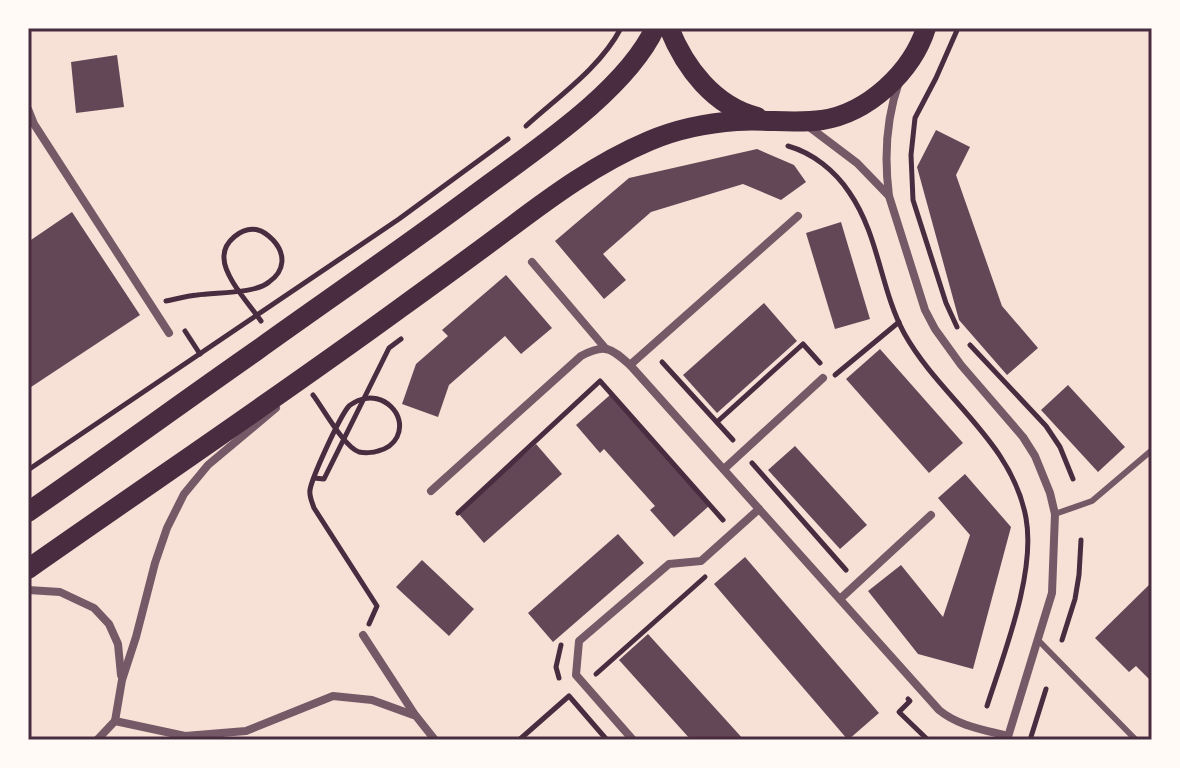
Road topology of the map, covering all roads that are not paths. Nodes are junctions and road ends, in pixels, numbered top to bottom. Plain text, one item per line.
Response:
1 (655, 28) edge
2 (669, 28) edge
3 (926, 28) edge
4 (912, 57) junction
5 (28, 109) edge
6 (769, 121) junction
7 (801, 122) junction
8 (889, 196) junction
9 (798, 216) dead end
10 (532, 262) dead end
11 (368, 331) junction
12 (169, 333) dead end
13 (610, 350) junction
14 (630, 365) junction
15 (823, 378) dead end
16 (1152, 450) edge
17 (724, 469) junction
18 (431, 491) dead end
19 (759, 509) junction
20 (28, 512) edge
21 (1055, 514) junction
22 (931, 515) dead end
23 (28, 569) edge
24 (28, 590) edge
25 (840, 599) junction
26 (363, 635) road end
27 (1038, 640) junction
28 (122, 680) junction
29 (416, 716) junction
30 (115, 721) junction
31 (244, 736) edge
32 (1008, 738) edge
33 (97, 740) edge
34 (435, 740) edge
35 (633, 740) edge
36 (1136, 740) edge

1 - 20 main road
2 - 6 main road
3 - 4 main road
4 - 7 main road
4 - 8 street
5 - 12 street
6 - 7 main road
6 - 11 main road
7 - 8 street
8 - 21 street
9 - 14 street
10 - 13 street
11 - 23 main road
11 - 28 street
13 - 14 street
13 - 18 street
14 - 17 street
15 - 17 street
16 - 21 lane
17 - 19 street
19 - 25 street
19 - 35 street
21 - 27 street
22 - 25 street
24 - 28 street
25 - 32 street
26 - 29 street
27 - 32 street
27 - 36 lane
28 - 30 street
29 - 31 street
29 - 34 street
30 - 31 street
30 - 33 street

